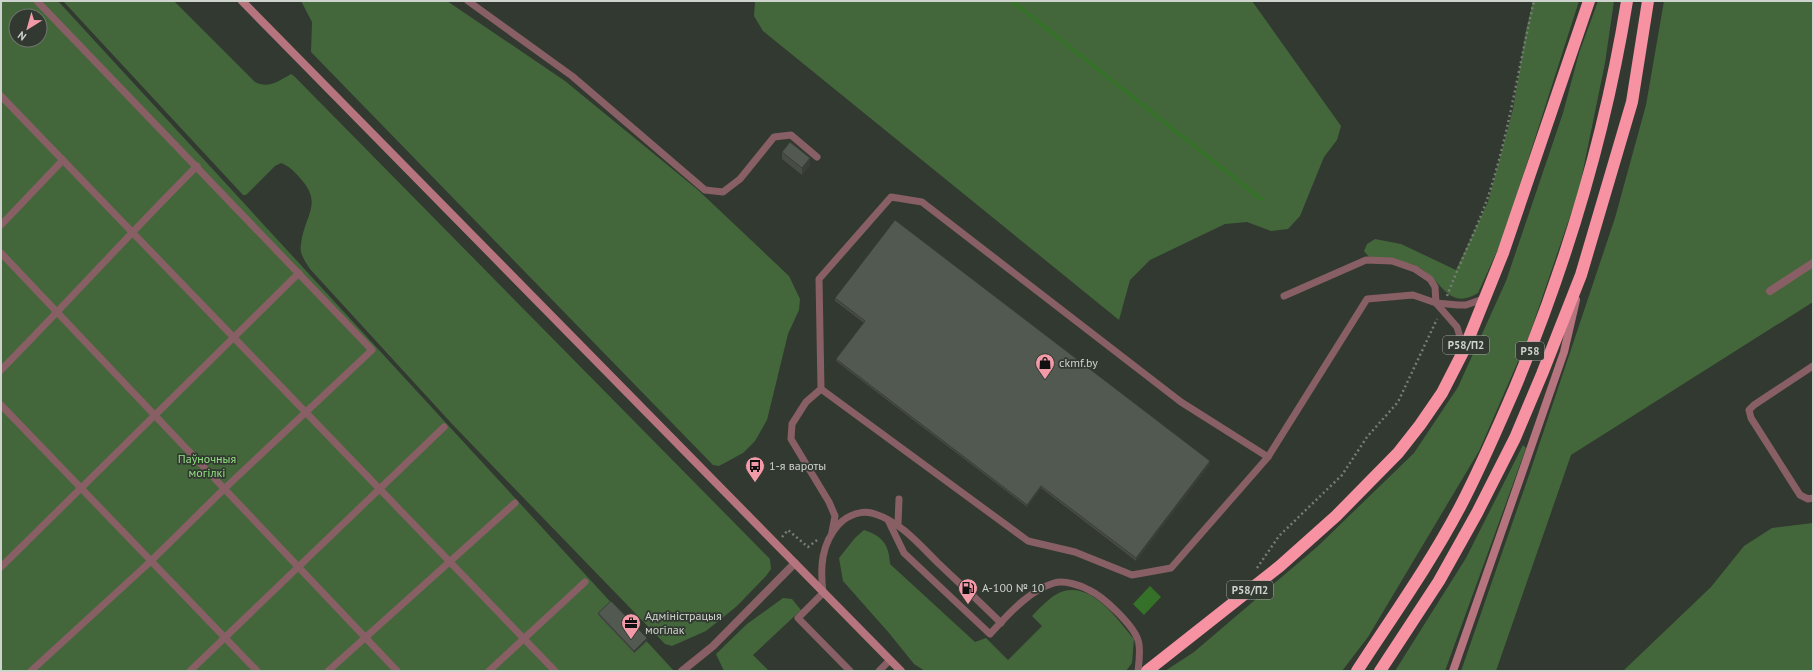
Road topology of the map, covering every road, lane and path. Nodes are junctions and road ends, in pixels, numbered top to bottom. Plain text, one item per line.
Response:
1 (37, 1) edge
2 (242, 1) edge
3 (468, 1) edge
4 (1534, 1) edge
5 (1589, 1) edge
6 (1627, 1) edge
7 (1648, 1) edge
8 (2, 101) edge
9 (816, 157) dead end
10 (63, 160) junction
11 (197, 166) junction
12 (1, 225) edge
13 (132, 231) junction
14 (1, 253) edge
15 (1813, 263) edge
16 (299, 273) junction
17 (1581, 275) junction
18 (1770, 291) dead end
19 (1284, 296) dead end
20 (1486, 298) junction
21 (1436, 303) junction
22 (1443, 307) junction
23 (57, 313) junction
24 (234, 336) junction
25 (1464, 350) junction
26 (1813, 366) edge
27 (1, 370) edge
28 (821, 389) junction
29 (1, 405) edge
30 (306, 411) junction
31 (154, 415) junction
32 (444, 427) dead end
33 (1268, 457) junction
34 (81, 488) junction
35 (380, 488) junction
36 (224, 489) junction
37 (1813, 498) edge
38 (899, 499) dead end
39 (515, 503) dead end
40 (888, 520) junction
41 (898, 524) junction
42 (832, 532) junction
43 (151, 561) junction
44 (450, 562) junction
45 (795, 563) junction
46 (1, 567) edge
47 (299, 568) junction
48 (1256, 569) dead end
49 (585, 582) dead end
50 (823, 592) junction
51 (1001, 622) junction
52 (225, 638) junction
53 (366, 638) junction
54 (523, 638) junction
55 (890, 660) junction
56 (31, 671) edge
57 (190, 671) edge
58 (257, 671) edge
59 (328, 671) edge
60 (397, 671) edge
61 (489, 671) edge
62 (555, 671) edge
63 (682, 671) edge
64 (850, 671) edge
65 (879, 671) edge
66 (901, 671) edge
67 (1138, 671) edge
68 (1147, 671) edge
69 (1357, 671) edge
70 (1380, 671) edge
71 (1453, 671) edge

1 - 11 lane
2 - 45 main road
3 - 9 lane
4 - 22 path
5 - 20 highway, Р58/П2
6 - 69 highway, Р58
7 - 17 highway, Р58
8 - 10 lane
10 - 12 lane
10 - 13 lane
11 - 13 lane
11 - 16 lane
13 - 23 lane
13 - 24 lane
14 - 23 lane
15 - 18 street
16 - 24 lane
16 - 30 lane
17 - 70 highway, Р58
17 - 71 main road
19 - 21 lane
20 - 22 lane
20 - 25 highway, Р58/П2
21 - 22 lane
21 - 33 lane
22 - 25 lane
22 - 48 path
23 - 27 lane
23 - 31 lane
24 - 30 lane
24 - 31 lane
25 - 68 highway, Р58/П2
26 - 37 lane
28 - 33 lane
28 - 33 lane
28 - 42 lane
29 - 34 lane
30 - 35 lane
30 - 36 lane
31 - 34 lane
31 - 36 lane
32 - 35 lane
34 - 43 lane
34 - 46 lane
35 - 44 lane
35 - 47 lane
36 - 43 lane
36 - 47 lane
38 - 41 lane
39 - 44 lane
40 - 41 lane
40 - 42 lane
40 - 51 lane
41 - 51 lane
42 - 50 lane
43 - 52 lane
43 - 56 lane
44 - 53 lane
44 - 54 lane
45 - 50 main road
45 - 63 street
47 - 52 lane
47 - 53 lane
49 - 54 lane
50 - 55 main road
50 - 64 lane
51 - 67 lane
52 - 57 lane
52 - 58 lane
53 - 59 lane
53 - 60 lane
54 - 61 lane
54 - 62 lane
55 - 65 lane
55 - 66 main road

